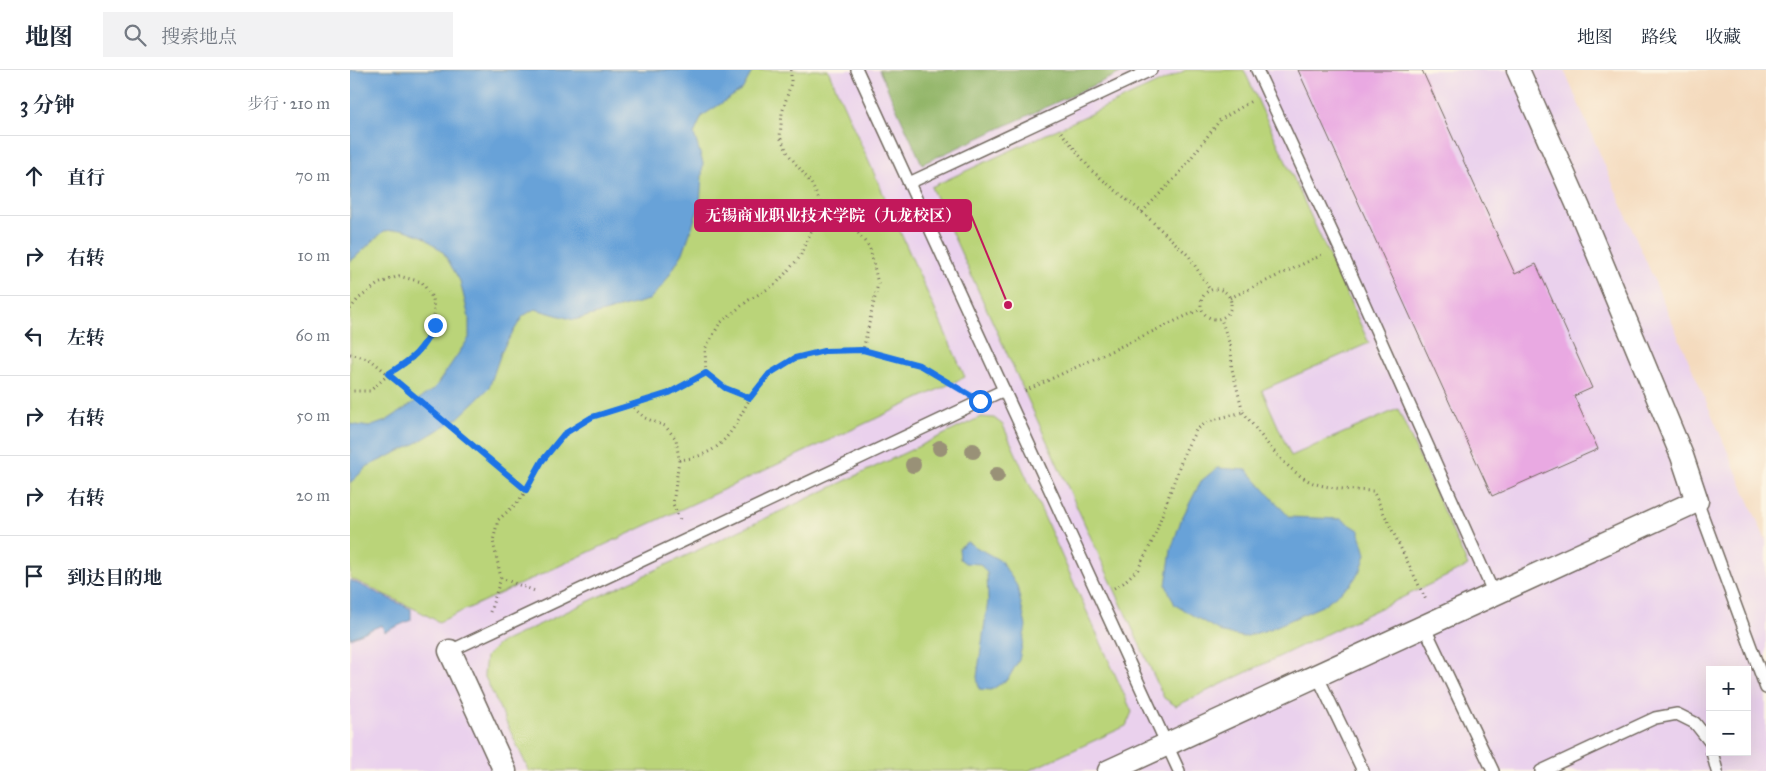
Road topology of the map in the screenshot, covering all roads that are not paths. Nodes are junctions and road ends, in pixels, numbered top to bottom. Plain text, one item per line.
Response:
1 (857, 70) edge
2 (1152, 70) edge
3 (1257, 70) edge
4 (1518, 70) edge
5 (909, 182) junction
6 (1006, 394) junction
7 (1697, 501) junction
8 (1494, 594) junction
9 (1430, 624) junction
10 (450, 651) joint
11 (1317, 676) junction
12 (1766, 688) edge
13 (1706, 737) edge
14 (1166, 745) junction
15 (1713, 756) edge
16 (505, 771) edge
17 (1109, 771) edge
18 (1179, 771) edge
19 (1363, 771) edge
20 (1493, 771) edge
21 (1542, 771) edge
22 (1717, 771) edge

1 - 5 lane
2 - 5 lane
3 - 8 lane
4 - 7 street
5 - 6 lane
6 - 10 lane
6 - 14 lane
7 - 8 street
7 - 12 lane
8 - 9 street
9 - 11 street
9 - 20 lane
10 - 16 street
11 - 14 street
11 - 19 lane
13 - 21 lane
14 - 17 street
14 - 18 lane
15 - 22 lane

